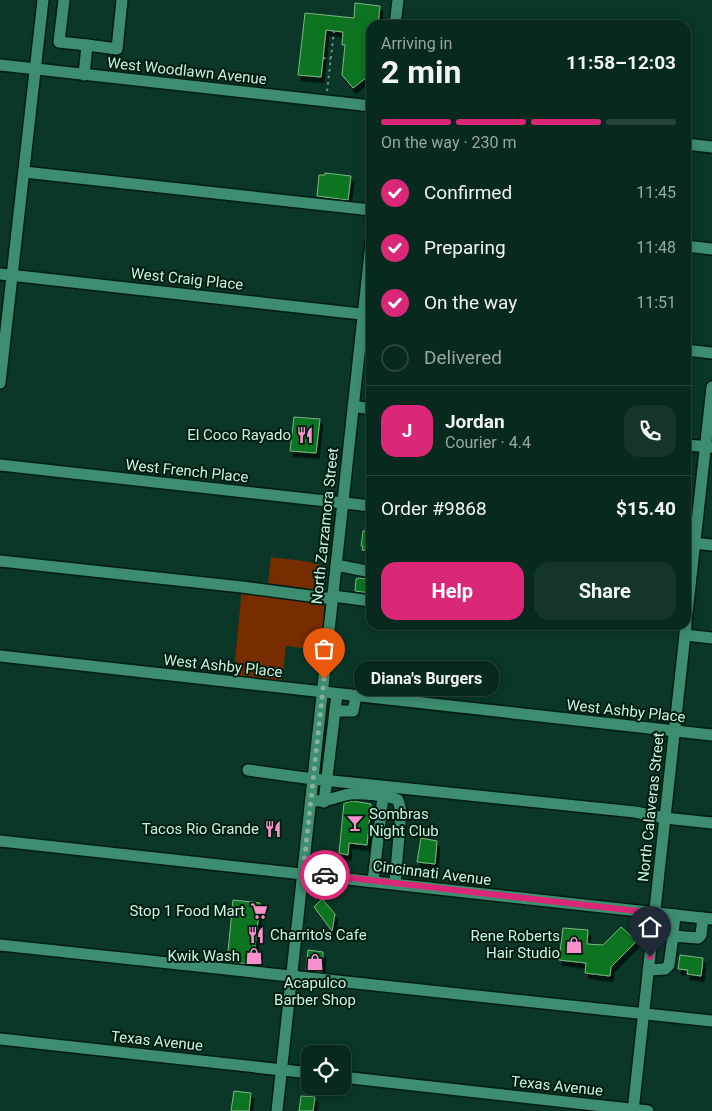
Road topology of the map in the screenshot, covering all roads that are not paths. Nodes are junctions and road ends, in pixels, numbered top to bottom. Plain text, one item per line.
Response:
1 (42, 0) edge
2 (64, 0) edge
3 (122, 0) edge
4 (398, 0) edge
5 (396, 20) edge
6 (87, 45) junction
7 (0, 65) edge
8 (35, 69) junction
9 (84, 74) junction
10 (366, 105) edge
11 (691, 145) edge
12 (712, 147) edge
13 (24, 172) junction
14 (366, 209) edge
15 (691, 247) edge
16 (712, 249) edge
17 (0, 274) edge
18 (13, 276) junction
19 (366, 314) edge
20 (366, 321) edge
21 (691, 351) edge
22 (712, 353) edge
23 (0, 383) edge
24 (712, 387) edge
25 (353, 406) junction
26 (366, 408) edge
27 (691, 445) edge
28 (709, 447) edge
29 (0, 465) edge
30 (343, 503) junction
31 (366, 505) edge
32 (691, 542) edge
33 (712, 544) edge
34 (0, 561) edge
35 (336, 566) junction
36 (366, 571) edge
37 (333, 598) junction
38 (366, 601) edge
39 (691, 629) edge
40 (686, 630) edge
41 (712, 638) edge
42 (0, 656) edge
43 (322, 693) junction
44 (337, 694) junction
45 (356, 696) junction
46 (335, 711) junction
47 (674, 731) junction
48 (712, 735) edge
49 (248, 770) dead end
50 (313, 779) junction
51 (327, 780) junction
52 (383, 797) junction
53 (311, 800) junction
54 (324, 802) junction
55 (665, 818) junction
56 (712, 823) edge
57 (0, 841) edge
58 (303, 873) junction
59 (373, 881) junction
60 (395, 884) junction
61 (654, 913) junction
62 (675, 915) junction
63 (708, 919) edge
64 (672, 941) junction
65 (651, 944) junction
66 (0, 945) edge
67 (648, 970) junction
68 (292, 976) junction
69 (644, 1014) junction
70 (712, 1021) edge
71 (0, 1039) edge
72 (281, 1070) junction
73 (301, 1072) edge
74 (351, 1078) edge
75 (633, 1110) edge
76 (277, 1111) edge
77 (648, 1111) edge

1 - 8 street
2 - 6 street
3 - 6 street
4 - 5 street
6 - 9 street
7 - 8 street, West Woodlawn Avenue
8 - 9 street, West Woodlawn Avenue
8 - 13 street
9 - 10 street, West Woodlawn Avenue
11 - 12 street
13 - 14 street
13 - 18 street
15 - 16 street
17 - 18 street, West Craig Place
18 - 19 street, West Craig Place
18 - 23 street
20 - 25 street, North Zarzamora Street
21 - 22 street
24 - 28 street, North Calaveras Street
25 - 26 street
25 - 30 street, North Zarzamora Street
27 - 28 street
28 - 32 street, North Calaveras Street
29 - 30 street, West French Place
30 - 31 street, West French Place
30 - 35 street, North Zarzamora Street
32 - 33 street
34 - 37 street
35 - 36 street
35 - 37 street, North Zarzamora Street
37 - 38 street
37 - 43 street, North Zarzamora Street
39 - 41 street
40 - 47 street, North Calaveras Street
42 - 43 street, West Ashby Place
43 - 44 street, West Ashby Place
43 - 50 street, North Zarzamora Street
44 - 45 street, West Ashby Place
44 - 46 street
45 - 46 street
45 - 47 street, West Ashby Place
46 - 51 street
47 - 48 street, West Ashby Place
47 - 55 street, North Calaveras Street
49 - 50 street
50 - 51 street
50 - 53 street, North Zarzamora Street
51 - 54 street
51 - 55 street
52 - 54 street
52 - 59 street
52 - 60 street
53 - 54 street
53 - 58 street, North Zarzamora Street
55 - 56 street
55 - 61 street, North Calaveras Street
57 - 58 street, Cincinnati Avenue
58 - 59 street, Cincinnati Avenue
58 - 68 street, North Zarzamora Street
59 - 60 street, Cincinnati Avenue
60 - 61 street, Cincinnati Avenue
61 - 62 street, Cincinnati Avenue
61 - 65 street, North Calaveras Street
62 - 63 street, Cincinnati Avenue
62 - 64 street
63 - 64 street
64 - 65 street
64 - 67 street
65 - 67 street, North Calaveras Street
66 - 68 street
67 - 69 street, North Calaveras Street
68 - 69 street
68 - 72 street, North Zarzamora Street
69 - 70 street
69 - 75 street, North Calaveras Street
71 - 72 street, Texas Avenue
72 - 73 street, Texas Avenue
72 - 76 street, North Zarzamora Street
74 - 75 street, Texas Avenue
75 - 77 street, Texas Avenue

